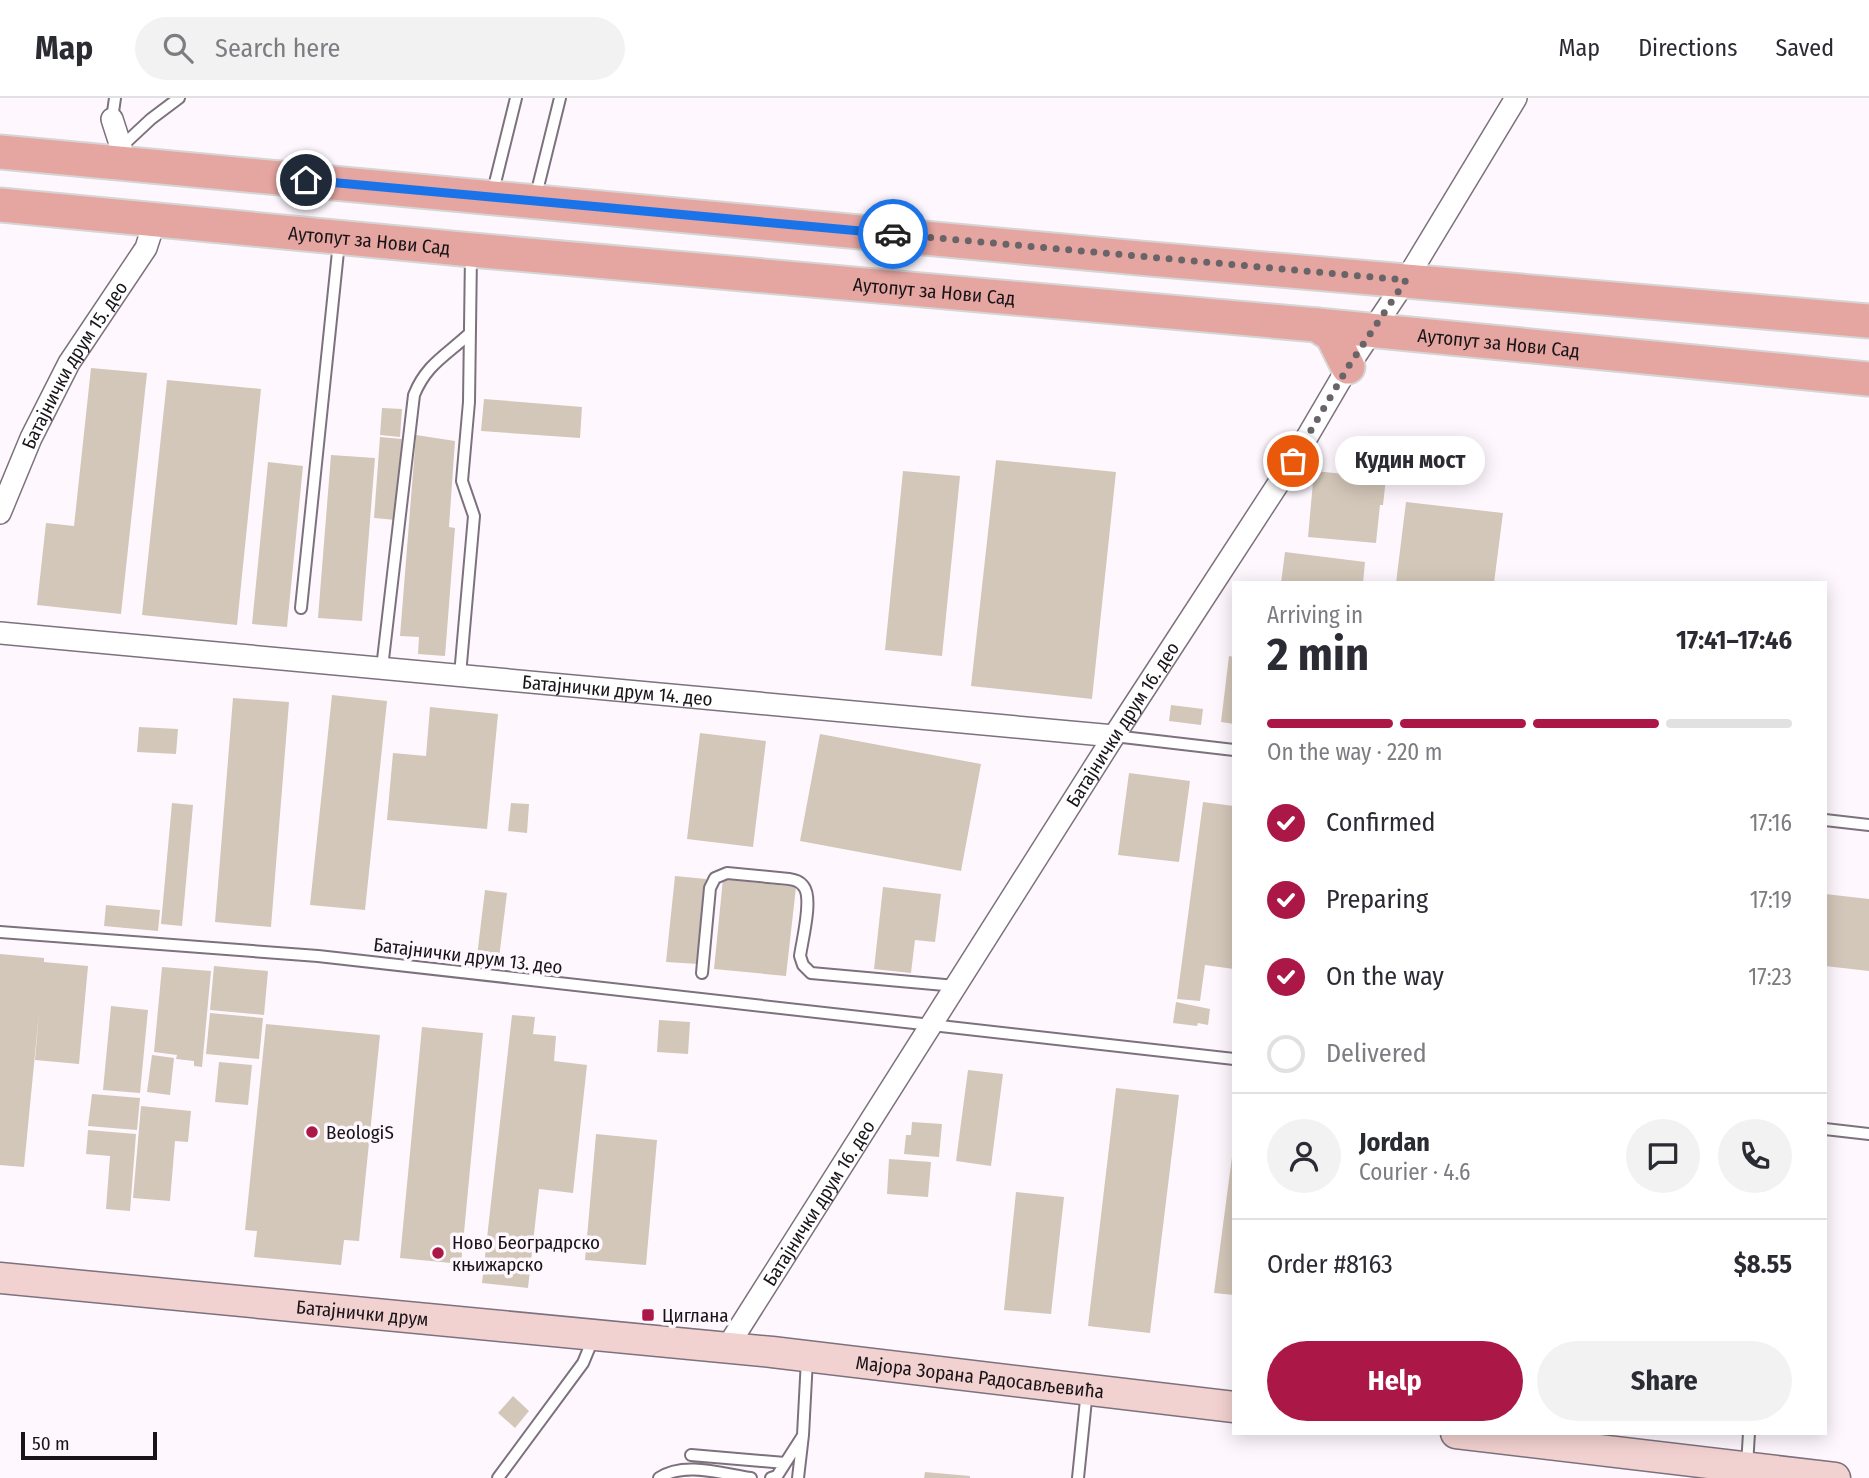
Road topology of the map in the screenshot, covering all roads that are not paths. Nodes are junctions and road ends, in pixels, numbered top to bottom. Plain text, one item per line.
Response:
1 (179, 98) edge
2 (516, 98) edge
3 (560, 98) edge
4 (1516, 98) edge
5 (114, 109) edge
6 (0, 152) edge
7 (121, 155) junction
8 (492, 197) junction
9 (535, 202) junction
10 (0, 205) edge
11 (155, 220) junction
12 (340, 238) junction
13 (472, 250) junction
14 (1406, 280) junction
15 (1869, 321) edge
16 (1317, 325) junction
17 (1371, 331) junction
18 (468, 335) junction
19 (1348, 367) junction
20 (1869, 379) edge
21 (0, 513) edge
22 (301, 608) dead end
23 (0, 633) edge
24 (383, 668) junction
25 (460, 675) junction
26 (1114, 736) junction
27 (1232, 750) edge
28 (1827, 820) edge
29 (1869, 825) edge
30 (0, 932) edge
31 (702, 973) dead end
32 (956, 986) junction
33 (931, 1026) junction
34 (1232, 1059) edge
35 (1827, 1129) edge
36 (1869, 1134) edge
37 (0, 1278) edge
38 (594, 1336) junction
39 (726, 1349) junction
40 (807, 1357) junction
41 (1087, 1390) junction
42 (1232, 1407) edge
43 (803, 1435) junction
44 (1479, 1435) edge
45 (1749, 1435) edge
46 (691, 1455) dead end
47 (785, 1463) junction
48 (1746, 1467) junction
49 (498, 1478) edge
50 (659, 1478) edge
51 (751, 1478) edge
52 (771, 1478) edge
53 (798, 1478) edge
54 (1077, 1478) edge
55 (1835, 1478) edge

1 - 7 lane
2 - 8 lane
3 - 9 lane
4 - 14 street, Батајнички друм 16. део
5 - 7 street
6 - 7 main road
7 - 8 main road
8 - 9 main road
9 - 14 main road
10 - 11 main road, Аутопут за Нови Сад
11 - 12 main road, Аутопут за Нови Сад
11 - 21 street, Батајнички друм 15. део
12 - 13 main road, Аутопут за Нови Сад
12 - 22 lane
13 - 16 main road, Аутопут за Нови Сад
13 - 18 lane
14 - 15 main road
14 - 17 street, Батајнички друм 16. део
16 - 17 main road, Аутопут за Нови Сад
16 - 19 main road
17 - 19 street, Батајнички друм 16. део
17 - 20 main road, Аутопут за Нови Сад
18 - 24 lane
18 - 25 lane
19 - 26 street, Батајнички друм 16. део
23 - 24 street, Батајнички друм 14. део
24 - 25 street, Батајнички друм 14. део
25 - 26 street, Батајнички друм 14. део
26 - 27 lane, Батајнички друм 14. део
26 - 32 street, Батајнички друм 16. део
28 - 29 lane
30 - 33 lane, Батајнички друм 13. део
31 - 32 lane
32 - 33 street, Батајнички друм 16. део
33 - 34 lane
33 - 39 street, Батајнички друм 16. део
35 - 36 lane
37 - 38 main road, Батајнички друм
38 - 39 main road, Батајнички друм
38 - 49 lane
39 - 40 main road, Мајора Зорана Радосављевића
40 - 41 main road, Мајора Зорана Радосављевића
40 - 43 lane
41 - 42 main road, Мајора Зорана Радосављевића
41 - 54 lane
43 - 47 lane
43 - 53 lane
44 - 48 main road
45 - 48 lane
46 - 47 lane
47 - 52 lane
48 - 55 main road
50 - 51 lane

